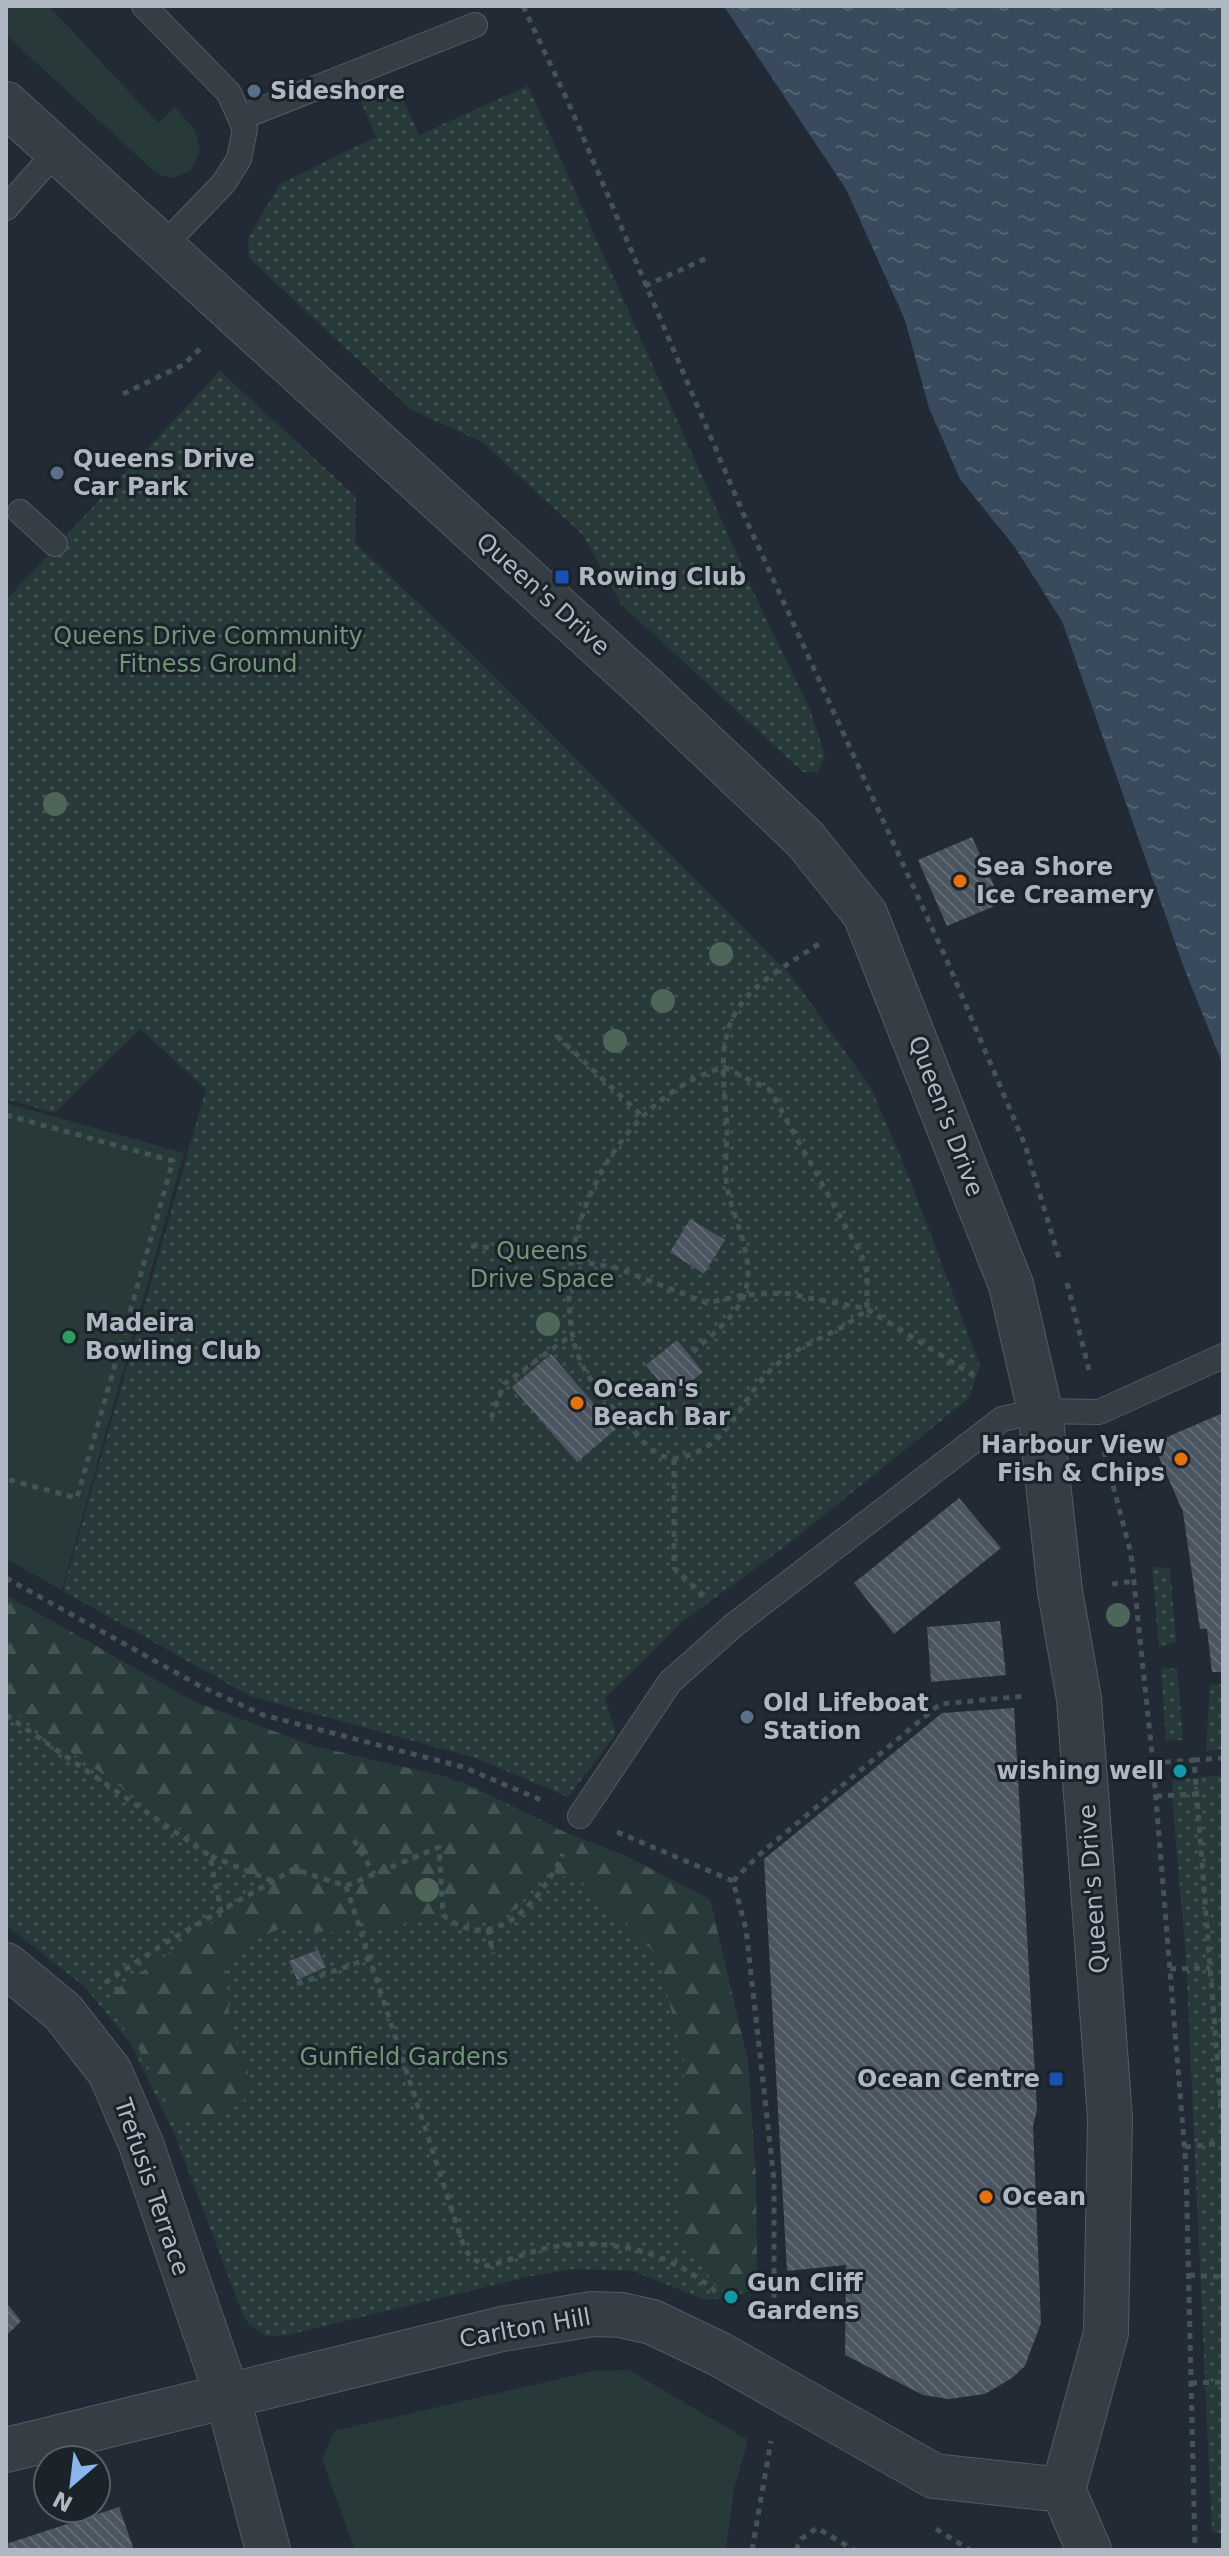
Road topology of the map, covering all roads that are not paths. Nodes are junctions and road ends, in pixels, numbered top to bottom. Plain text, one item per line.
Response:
1 (144, 6) edge
2 (475, 25) dead end
3 (6, 104) edge
4 (240, 118) junction
5 (56, 152) junction
6 (6, 208) edge
7 (162, 247) junction
8 (20, 512) dead end
9 (55, 544) dead end
10 (1223, 1356) edge
11 (1040, 1411) junction
12 (580, 1816) road end
13 (6, 1965) edge
14 (228, 2398) junction
15 (6, 2450) edge
16 (1063, 2490) junction
17 (268, 2550) edge
18 (1089, 2550) edge

1 - 4 lane
2 - 4 lane
3 - 5 street, Queen's Drive
4 - 7 lane
5 - 6 lane
5 - 7 street, Queen's Drive
7 - 11 street, Queen's Drive
8 - 9 lane
10 - 11 lane
11 - 12 lane
11 - 16 street, Queen's Drive
13 - 14 street, Trefusis Terrace
14 - 15 street, Carlton Hill
14 - 16 street, Carlton Hill
14 - 17 street, Trefusis Terrace
16 - 18 street

